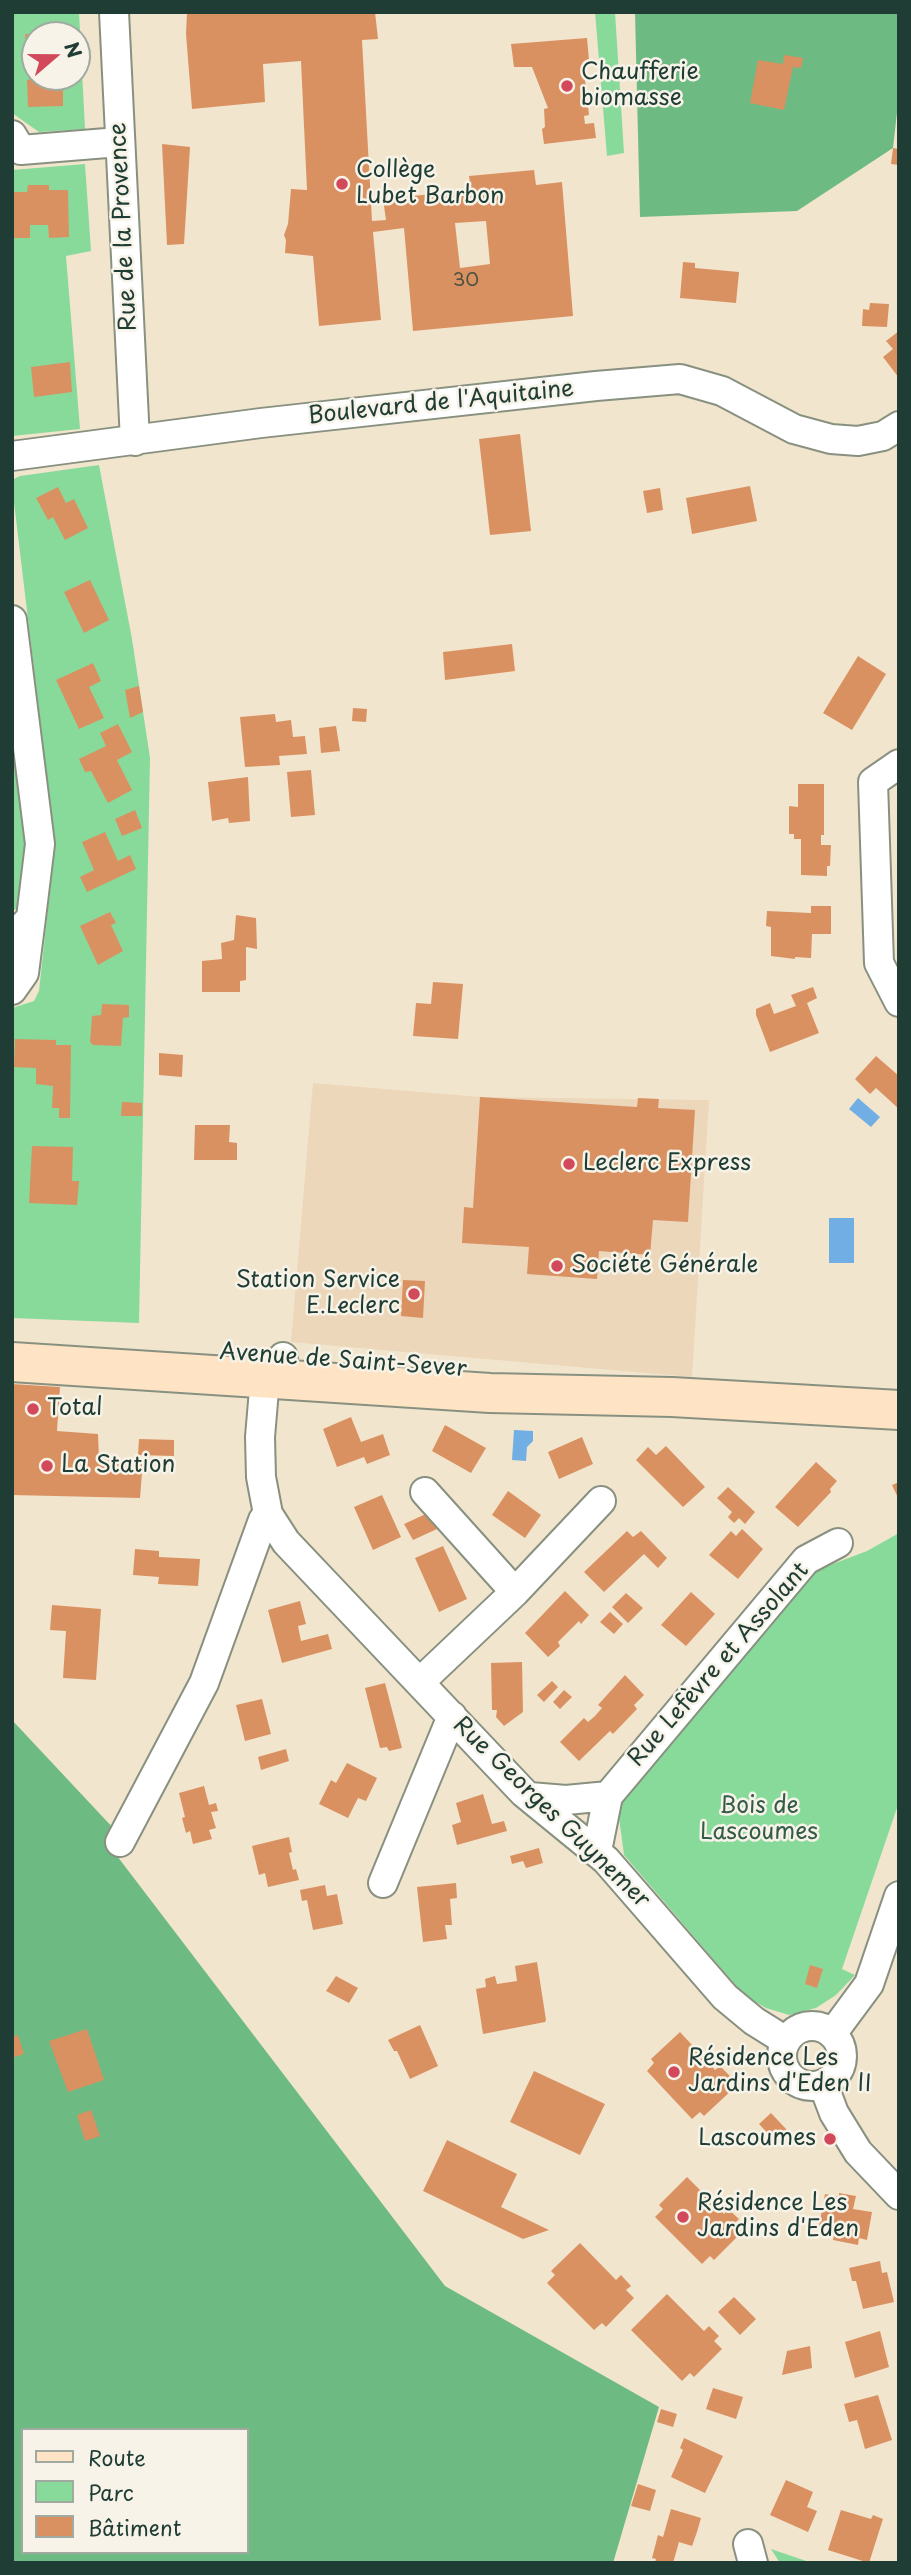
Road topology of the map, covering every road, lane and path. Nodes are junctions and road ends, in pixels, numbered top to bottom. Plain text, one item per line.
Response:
1 (114, 12) edge
2 (119, 142) junction
3 (15, 146) edge
4 (899, 426) edge
5 (135, 441) junction
6 (12, 456) edge
7 (12, 620) edge
8 (899, 764) edge
9 (22, 928) edge
10 (12, 990) edge
11 (899, 1002) edge
12 (12, 1340) edge
13 (12, 1362) edge
14 (274, 1367) junction
15 (899, 1410) edge
16 (425, 1492) dead end
17 (601, 1501) dead end
18 (268, 1514) junction
19 (838, 1543) dead end
20 (515, 1592) junction
21 (420, 1682) junction
22 (452, 1716) junction
23 (608, 1796) junction
24 (530, 1797) junction
25 (120, 1842) dead end
26 (597, 1851) junction
27 (383, 1883) dead end
28 (899, 1896) edge
29 (832, 2034) junction
30 (786, 2041) junction
31 (824, 2084) junction
32 (899, 2195) edge

1 - 2 street, Rue de la Provence
2 - 3 street
2 - 5 street, Rue de la Provence
4 - 5 street, Boulevard de l'Aquitaine
5 - 6 street, Boulevard de l'Aquitaine
7 - 9 street
8 - 11 street
9 - 10 street
12 - 14 main road, Avenue de Saint-Sever
13 - 14 main road, Avenue de Saint-Sever
14 - 15 main road, Avenue de Saint-Sever
14 - 18 street
16 - 20 street
17 - 20 street
18 - 21 street, Rue Georges Guynemer
18 - 25 street
19 - 23 street, Rue Lefèvre et Assolant
20 - 21 street
21 - 22 street, Rue Georges Guynemer
22 - 24 street, Rue Georges Guynemer
22 - 27 street
23 - 24 street
23 - 26 street, Rue Lefèvre et Assolant
24 - 26 street, Rue Georges Guynemer
26 - 30 street, Rue Georges Guynemer
28 - 29 street
29 - 30 street
29 - 31 street
30 - 31 street
31 - 32 street

